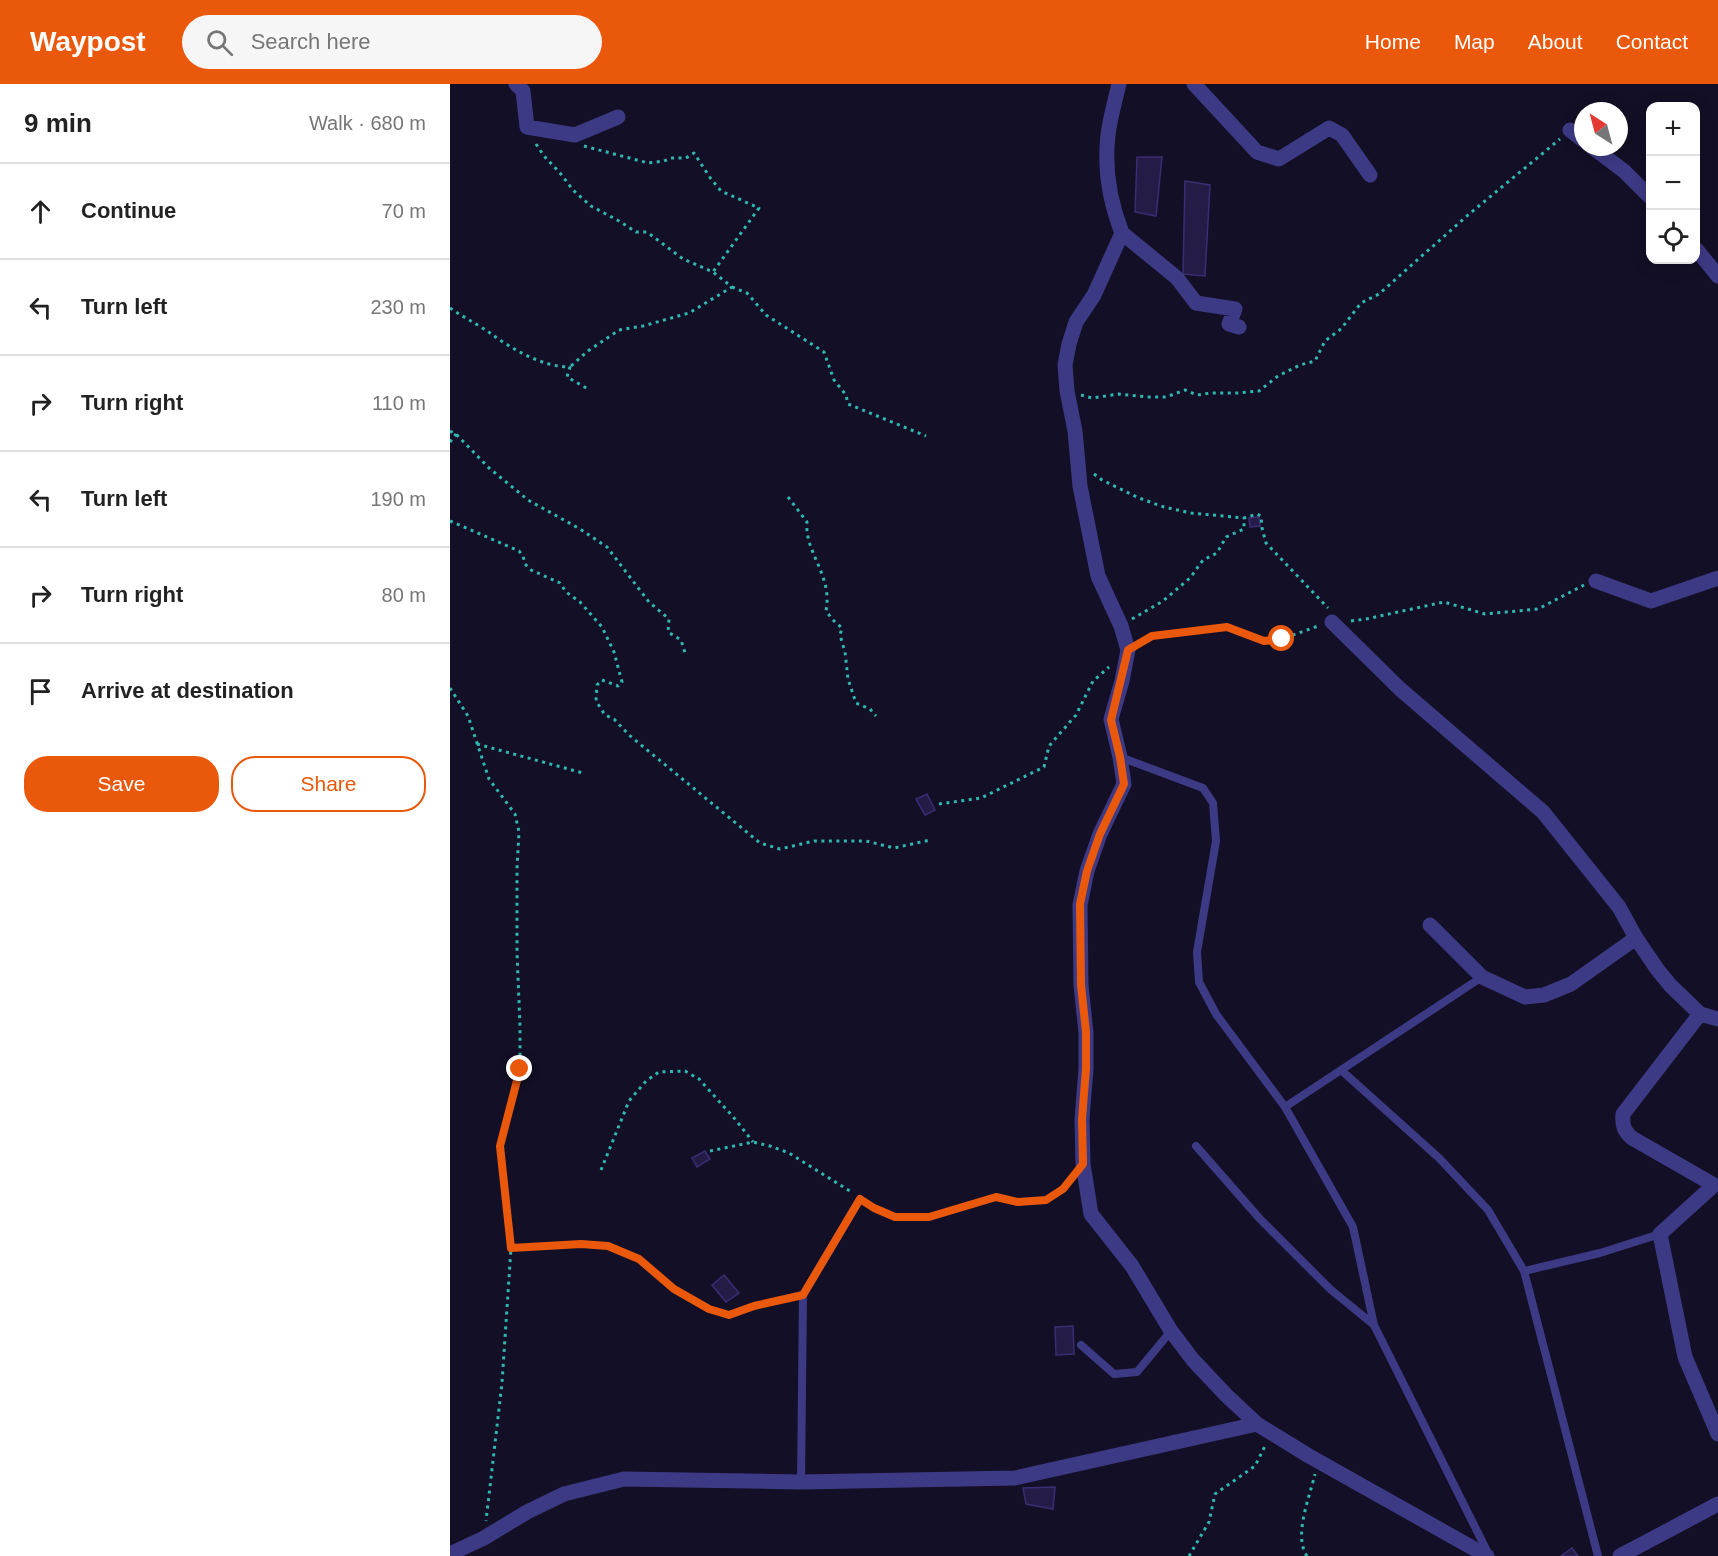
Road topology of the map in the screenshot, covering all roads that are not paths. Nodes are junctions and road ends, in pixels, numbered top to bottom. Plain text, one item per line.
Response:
1 (516, 84) edge
2 (1119, 84) edge
3 (1194, 84) edge
4 (618, 117) dead end
5 (1570, 130) road end
6 (1574, 133) edge
7 (1605, 156) edge
8 (1371, 175) dead end
9 (1646, 193) edge
10 (1122, 233) junction
11 (1700, 255) edge
12 (1718, 276) edge
13 (1239, 327) dead end
14 (1718, 578) edge
15 (1596, 581) road end
16 (1331, 617) road end
17 (1120, 757) junction
18 (1430, 925) dead end
19 (1636, 938) junction
20 (1482, 977) junction
21 (1700, 1014) junction
22 (1718, 1019) edge
23 (1341, 1070) junction
24 (1285, 1107) junction
25 (1196, 1146) dead end
26 (860, 1199) road end
27 (1660, 1234) junction
28 (1524, 1271) junction
29 (1374, 1325) junction
30 (1171, 1331) junction
31 (1081, 1345) dead end
32 (1257, 1424) junction
33 (1718, 1434) edge
34 (801, 1482) junction
35 (1718, 1504) edge
36 (450, 1554) edge
37 (1488, 1556) edge
38 (1598, 1556) edge
39 (1620, 1556) edge

1 - 4 street
2 - 10 street
3 - 8 street
5 - 6 street
7 - 9 street
10 - 13 street
10 - 17 street
11 - 12 street
14 - 15 street
16 - 19 street
17 - 24 lane
17 - 30 street
18 - 20 street
19 - 20 street
19 - 21 street
20 - 23 lane
21 - 22 street
21 - 27 street
23 - 24 lane
23 - 28 lane
24 - 29 lane
25 - 29 lane
26 - 34 lane
27 - 28 lane
27 - 33 street
28 - 38 lane
29 - 37 lane
30 - 31 lane
30 - 32 street
32 - 34 street
32 - 37 street
34 - 36 street
35 - 39 street

